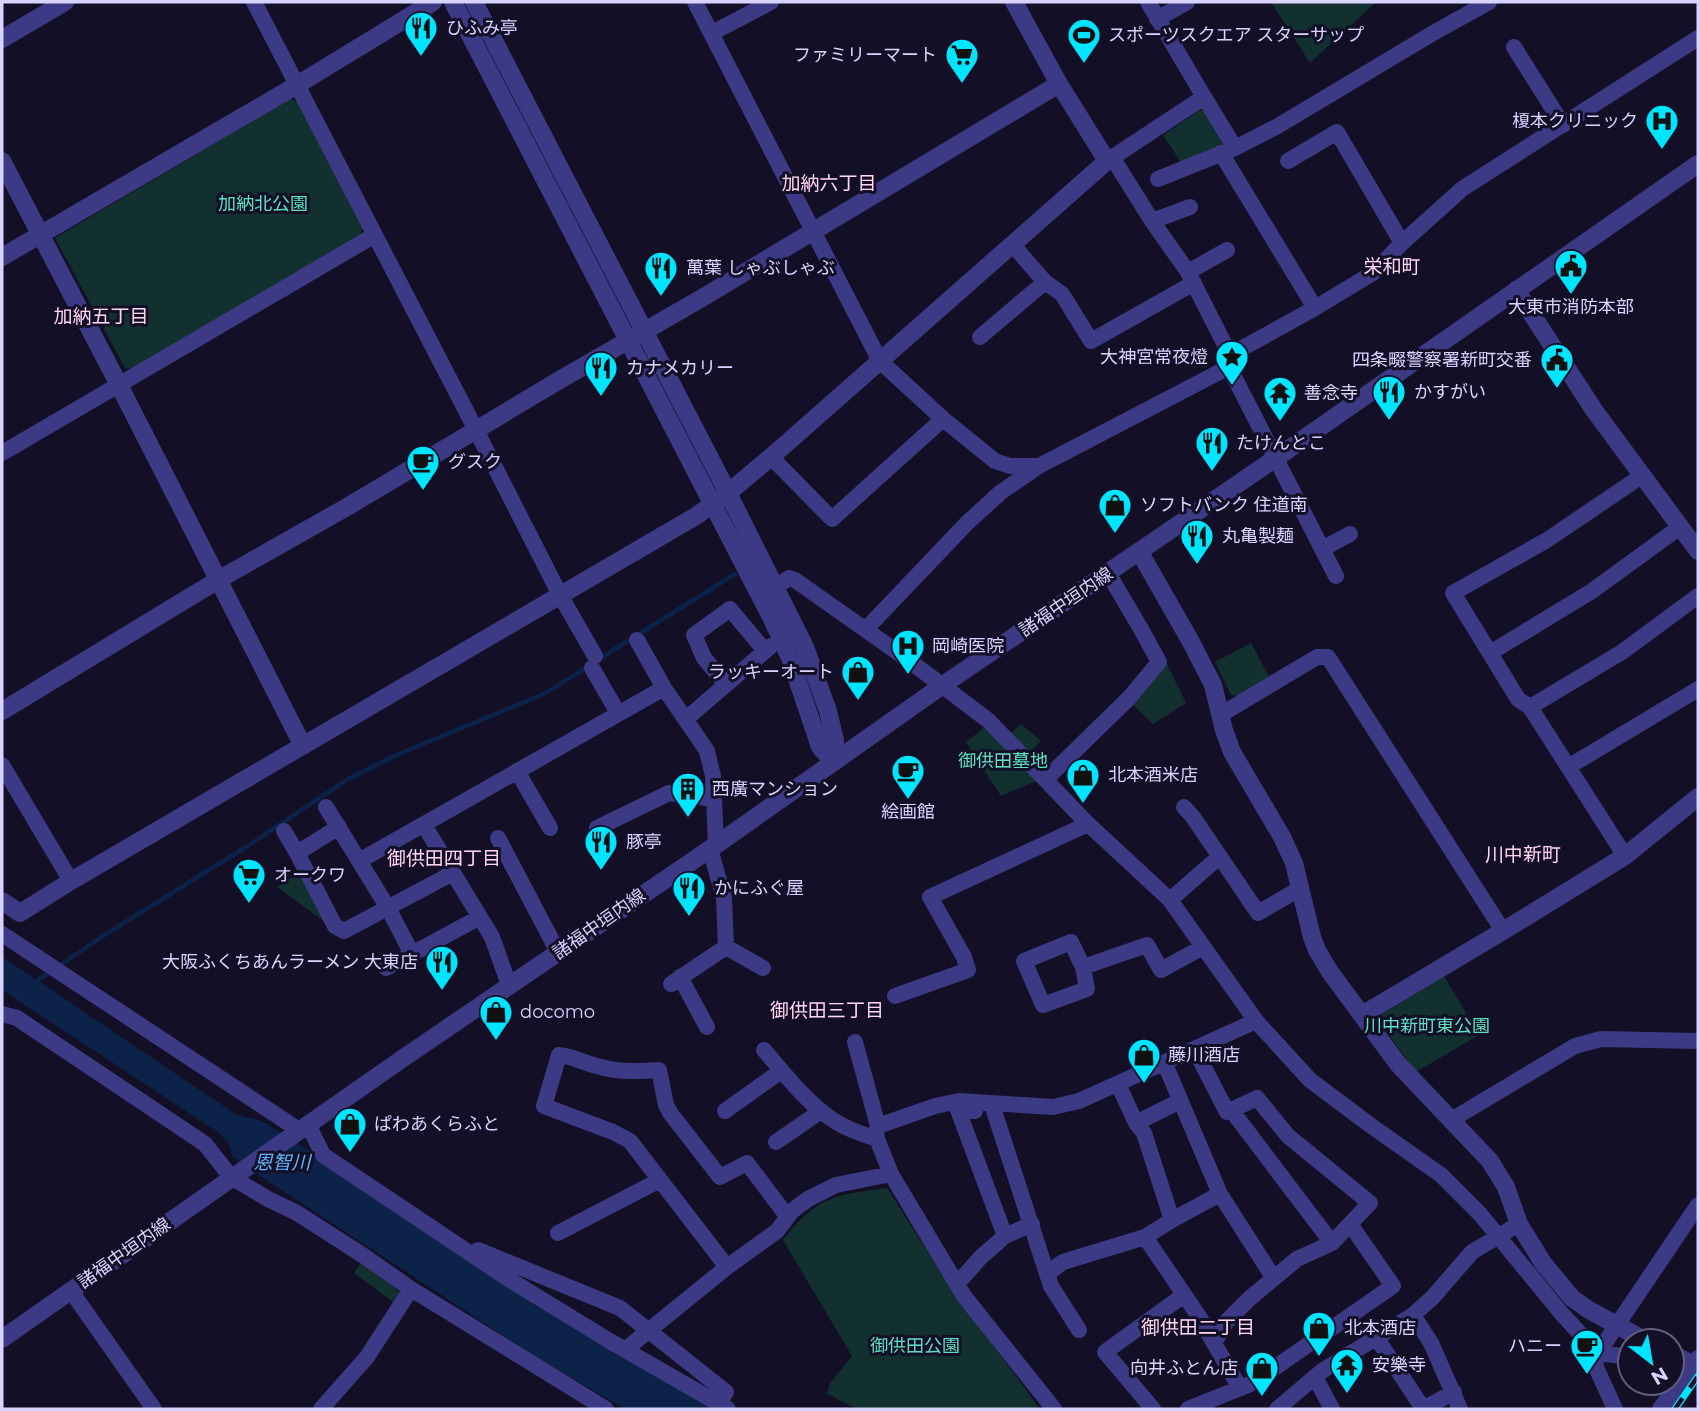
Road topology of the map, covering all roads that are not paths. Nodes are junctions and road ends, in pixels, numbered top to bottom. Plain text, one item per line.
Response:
1 (65, 2) edge
2 (254, 2) edge
3 (433, 2) edge
4 (453, 2) edge
5 (474, 2) edge
6 (695, 2) edge
7 (771, 2) edge
8 (1014, 2) edge
9 (1148, 2) edge
10 (1187, 2) edge
11 (1489, 2) edge
12 (1157, 19) junction
13 (712, 33) junction
14 (1698, 38) edge
15 (2, 39) edge
16 (1514, 47) dead end
17 (1059, 84) junction
18 (297, 85) junction
19 (1204, 97) junction
20 (1563, 125) junction
21 (1228, 151) junction
22 (1110, 159) junction
23 (2, 161) edge
24 (1288, 161) dead end
25 (1698, 164) edge
26 (1158, 179) dead end
27 (1190, 207) dead end
28 (1152, 221) junction
29 (814, 231) junction
30 (375, 234) junction
31 (40, 235) junction
32 (1402, 243) junction
33 (1012, 244) junction
34 (1227, 250) dead end
35 (2, 257) edge
36 (1191, 278) junction
37 (1045, 282) junction
38 (1516, 290) junction
39 (1315, 308) junction
40 (637, 336) junction
41 (980, 337) dead end
42 (880, 360) junction
43 (1229, 361) junction
44 (119, 385) junction
45 (943, 419) junction
46 (476, 430) junction
47 (2, 453) edge
48 (771, 457) junction
49 (1276, 458) junction
50 (1039, 466) junction
51 (1643, 475) junction
52 (728, 493) junction
53 (713, 504) junction
54 (1680, 527) junction
55 (1350, 534) dead end
56 (1322, 549) junction
57 (1139, 551) junction
58 (1698, 551) edge
59 (1108, 573) junction
60 (1336, 576) dead end
61 (218, 580) junction
62 (776, 587) junction
63 (560, 595) junction
64 (1698, 596) edge
65 (866, 629) junction
66 (781, 637) junction
67 (637, 640) dead end
68 (765, 651) junction
69 (1490, 653) junction
70 (726, 684) junction
71 (943, 685) junction
72 (664, 688) junction
73 (1698, 689) edge
74 (1530, 707) junction
75 (2, 711) edge
76 (618, 713) junction
77 (1220, 715) junction
78 (686, 719) junction
79 (303, 746) junction
80 (834, 762) junction
81 (2, 765) edge
82 (1568, 767) junction
83 (517, 771) junction
84 (1046, 779) junction
85 (1698, 797) edge
86 (714, 799) junction
87 (326, 807) dead end
88 (1184, 807) dead end
89 (1088, 824) junction
90 (424, 825) junction
91 (339, 827) junction
92 (550, 828) dead end
93 (597, 828) dead end
94 (284, 831) dead end
95 (498, 838) dead end
96 (713, 847) junction
97 (297, 853) junction
98 (1625, 856) junction
99 (1219, 857) junction
100 (359, 861) junction
101 (453, 873) junction
102 (71, 881) junction
103 (1301, 888) junction
104 (1170, 900) junction
105 (2, 901) edge
106 (388, 908) junction
107 (480, 917) junction
108 (1503, 931) junction
109 (2, 934) edge
110 (726, 947) junction
111 (1203, 947) junction
112 (558, 952) junction
113 (412, 954) junction
114 (1083, 967) dead end
115 (386, 968) dead end
116 (763, 968) dead end
117 (509, 985) junction
118 (895, 996) dead end
119 (2, 1009) edge
120 (1362, 1015) junction
121 (10, 1016) edge
122 (1256, 1021) junction
123 (707, 1027) dead end
124 (855, 1041) dead end
125 (1698, 1041) edge
126 (764, 1050) dead end
127 (1195, 1050) junction
128 (1165, 1064) junction
129 (781, 1070) junction
130 (1118, 1084) junction
131 (1180, 1101) junction
132 (1031, 1105) junction
133 (725, 1111) dead end
134 (821, 1111) junction
135 (994, 1111) junction
136 (1232, 1111) junction
137 (1451, 1120) junction
138 (1136, 1122) junction
139 (300, 1129) junction
140 (877, 1133) junction
141 (776, 1142) dead end
142 (891, 1174) junction
143 (231, 1177) junction
144 (660, 1180) junction
145 (1220, 1194) junction
146 (1698, 1205) edge
147 (787, 1216) junction
148 (1172, 1220) junction
149 (1032, 1224) junction
150 (1350, 1224) junction
151 (1519, 1224) junction
152 (558, 1233) dead end
153 (1005, 1236) junction
154 (1498, 1236) junction
155 (1146, 1237) junction
156 (1332, 1244) junction
157 (472, 1254) junction
158 (727, 1267) junction
159 (1047, 1274) junction
160 (1273, 1277) junction
161 (957, 1284) junction
162 (411, 1289) junction
163 (71, 1291) junction
164 (1184, 1295) junction
165 (1413, 1315) junction
166 (1616, 1325) junction
167 (1620, 1327) edge
168 (1079, 1330) dead end
169 (650, 1331) junction
170 (1376, 1337) junction
171 (2, 1339) edge
172 (1214, 1343) junction
173 (626, 1349) junction
174 (1598, 1353) junction
175 (1616, 1355) edge
176 (1697, 1364) edge
177 (1315, 1377) junction
178 (1240, 1388) junction
179 (1454, 1392) junction
180 (723, 1406) edge
181 (154, 1409) edge
182 (321, 1409) edge
183 (606, 1409) edge
184 (1054, 1409) edge
185 (1153, 1409) edge
186 (1188, 1409) edge
187 (1277, 1409) edge
188 (1332, 1409) edge
189 (1460, 1409) edge
190 (1615, 1409) edge
191 (1661, 1409) edge

1 - 15 street
2 - 18 street
3 - 18 street
4 - 40 street
5 - 40 street
6 - 13 street
7 - 13 street
8 - 17 street
9 - 12 street
10 - 12 street
11 - 21 street
12 - 19 street
13 - 29 street
14 - 20 street
16 - 20 street
17 - 22 street
17 - 29 street
18 - 30 street
18 - 31 street
19 - 21 street
19 - 22 street
20 - 32 street
21 - 26 street
21 - 39 street
22 - 28 street
22 - 33 street
23 - 31 street
24 - 32 street
25 - 38 street, 諸福中垣内線
27 - 28 street
28 - 36 street
29 - 40 street
29 - 42 street
30 - 44 street
30 - 46 street
31 - 35 street
31 - 44 street
32 - 39 street
33 - 37 street
33 - 42 street
34 - 36 street
36 - 37 street
36 - 43 street
37 - 41 street
38 - 49 street, 諸福中垣内線
38 - 51 street
39 - 43 street
40 - 46 street
40 - 52 street
40 - 53 street
42 - 45 street
42 - 48 street
43 - 49 street
43 - 50 street
44 - 47 street
44 - 61 street
45 - 48 street
45 - 50 street
46 - 61 street
46 - 63 street
48 - 52 street
49 - 56 street
49 - 57 street, 諸福中垣内線
50 - 65 street
51 - 54 street
51 - 69 street
52 - 53 street
52 - 62 street
53 - 63 street
53 - 66 street
54 - 58 street
54 - 69 street
55 - 56 street
56 - 60 street
57 - 59 street, 諸福中垣内線
57 - 77 street
59 - 71 street, 諸福中垣内線
59 - 84 street
61 - 75 street
61 - 79 street
62 - 65 street
62 - 80 street
63 - 76 street
63 - 79 street
64 - 74 street
65 - 71 street
66 - 68 street
66 - 80 street
67 - 72 street
68 - 70 street
68 - 70 street
69 - 74 street
70 - 78 street
71 - 80 street, 諸福中垣内線
71 - 84 street
72 - 76 street
72 - 78 street
73 - 82 street
74 - 82 street
76 - 83 street
77 - 103 street
77 - 108 street
78 - 86 street
79 - 102 street
80 - 96 street, 諸福中垣内線
81 - 102 street
82 - 98 street
83 - 90 street
83 - 92 street
84 - 89 street
85 - 98 street
86 - 93 street
86 - 96 street
87 - 91 street
88 - 99 street
89 - 104 street
89 - 118 street
90 - 100 street
90 - 101 street
91 - 97 street
91 - 100 street
94 - 97 street
95 - 112 street
96 - 110 street
96 - 112 street, 諸福中垣内線
97 - 106 street
98 - 108 street
99 - 103 street
99 - 104 street
100 - 106 street
101 - 106 street
101 - 107 street
102 - 105 street
103 - 120 street
104 - 111 street
106 - 113 street
107 - 113 street
107 - 117 street
108 - 120 street
109 - 139 street
110 - 116 street
110 - 123 street
111 - 114 street
111 - 122 street
112 - 117 street, 諸福中垣内線
113 - 115 street
117 - 139 street, 諸福中垣内線
119 - 121 street
120 - 137 street
121 - 143 street
122 - 127 street
122 - 154 street
124 - 140 street
125 - 137 street
126 - 129 street
127 - 128 street
127 - 136 street
128 - 130 street
128 - 131 street
129 - 133 street
129 - 134 street
130 - 132 street
130 - 138 street
131 - 138 street
131 - 145 street
132 - 135 street
132 - 140 street
134 - 140 street
134 - 141 street
135 - 149 street
135 - 153 street
136 - 150 street
136 - 156 street
137 - 151 street
138 - 148 street
139 - 143 street, 諸福中垣内線
139 - 157 street
140 - 142 street
142 - 147 street
142 - 161 street
143 - 162 street
143 - 163 street, 諸福中垣内線
144 - 147 street
144 - 152 street
144 - 158 street
145 - 148 street
145 - 160 street
146 - 166 street
147 - 158 street
148 - 155 street
149 - 153 street
149 - 159 street
150 - 156 street
150 - 178 street
151 - 154 street
151 - 166 street
153 - 161 street
154 - 165 street
154 - 174 street
155 - 159 street
155 - 164 street
156 - 160 street
157 - 169 street
157 - 173 street
158 - 169 street
159 - 168 street
160 - 172 street
161 - 184 street
162 - 182 street
162 - 183 street
163 - 171 street, 諸福中垣内線
163 - 181 street
164 - 172 street
164 - 185 street
165 - 170 street
165 - 179 street
166 - 167 street
166 - 174 street
169 - 173 street
169 - 180 street
170 - 177 street
170 - 179 street
172 - 178 street
173 - 180 street
174 - 175 street
174 - 190 street
176 - 191 street
177 - 187 street
177 - 188 street
178 - 186 street
179 - 189 street

